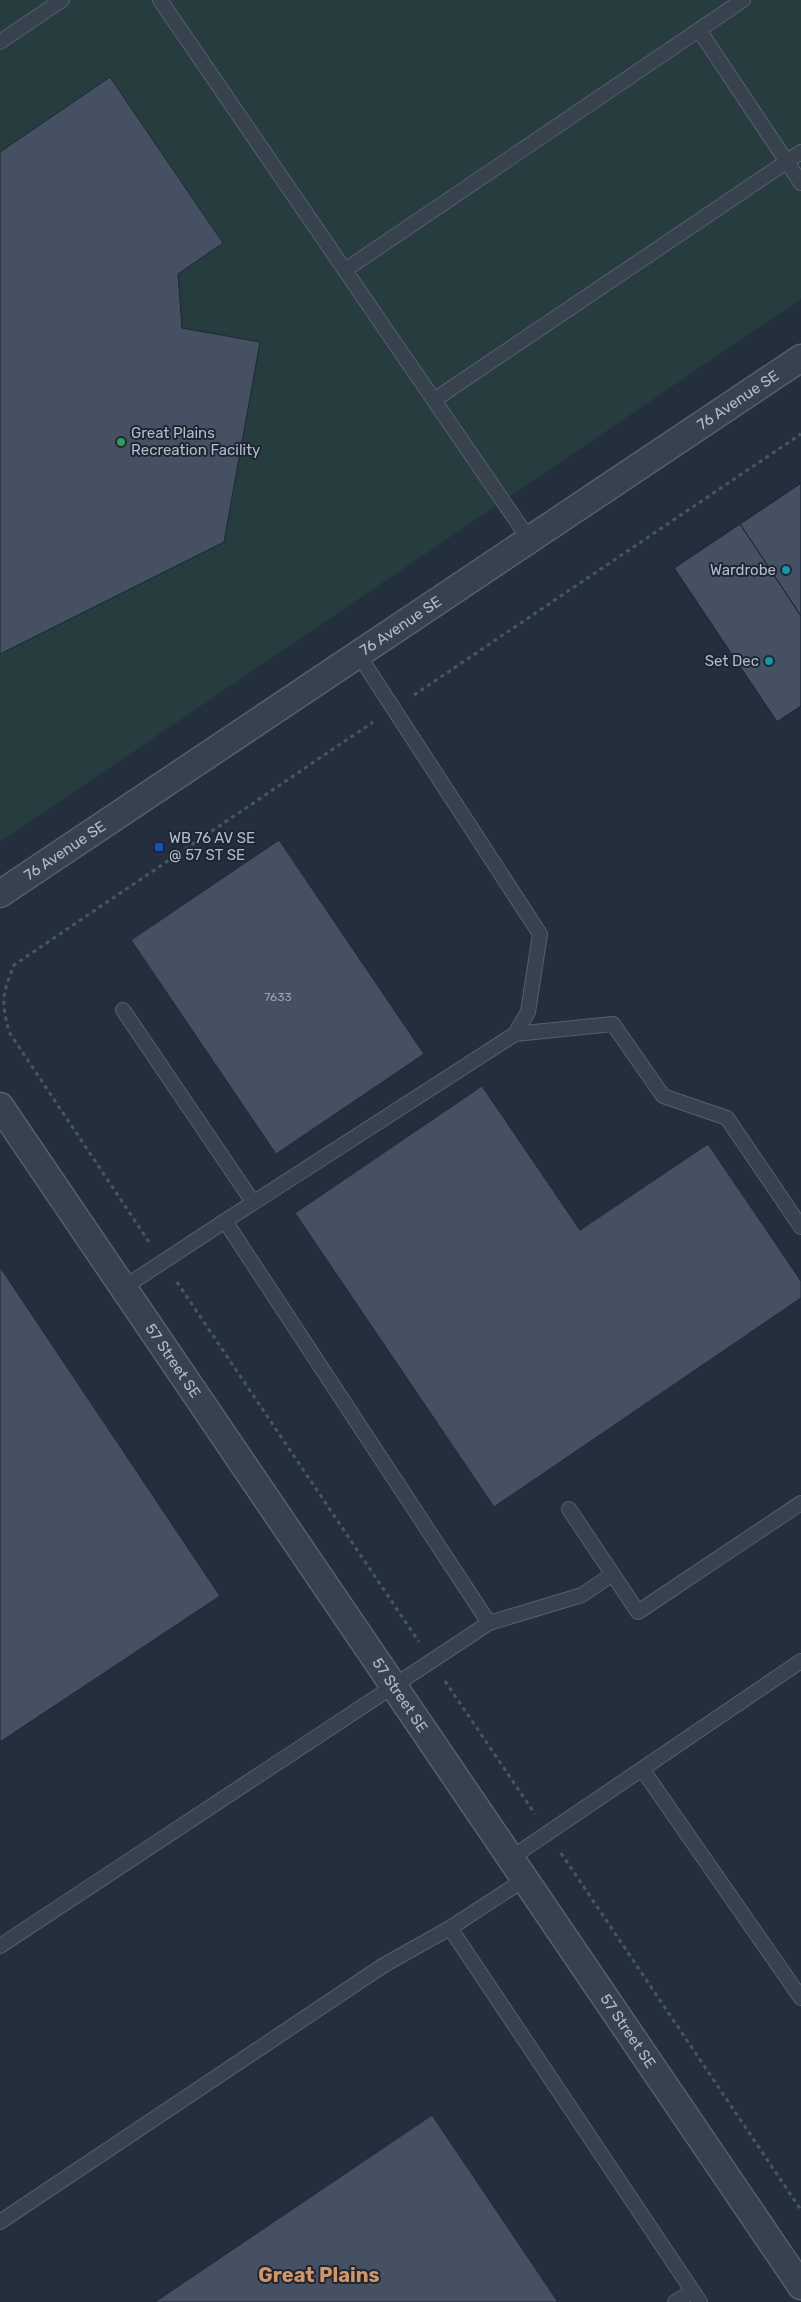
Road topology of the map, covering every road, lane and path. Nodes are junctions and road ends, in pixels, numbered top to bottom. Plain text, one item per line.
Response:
1 (62, 0) edge
2 (160, 0) edge
3 (744, 0) edge
4 (699, 30) junction
5 (0, 42) edge
6 (801, 152) edge
7 (787, 162) junction
8 (801, 182) edge
9 (345, 270) junction
10 (801, 358) edge
11 (434, 400) junction
12 (801, 434) edge
13 (529, 539) junction
14 (358, 654) junction
15 (394, 708) junction
16 (0, 894) edge
17 (123, 1010) dead end
18 (515, 1034) junction
19 (0, 1106) edge
20 (253, 1202) junction
21 (225, 1221) junction
22 (801, 1226) edge
23 (163, 1262) junction
24 (123, 1288) junction
25 (801, 1503) edge
26 (568, 1509) dead end
27 (613, 1574) junction
28 (489, 1623) junction
29 (431, 1660) junction
30 (801, 1661) edge
31 (393, 1686) junction
32 (642, 1769) junction
33 (548, 1834) junction
34 (518, 1869) junction
35 (450, 1928) junction
36 (0, 1946) edge
37 (801, 1998) edge
38 (801, 2210) edge
39 (0, 2222) edge
40 (801, 2286) edge
41 (697, 2296) edge
42 (675, 2302) edge

1 - 5 lane
2 - 9 lane
3 - 4 lane
4 - 7 lane
4 - 9 lane
6 - 7 lane
7 - 8 lane
7 - 11 lane
9 - 11 lane
10 - 13 street, 76 Avenue SE
11 - 13 lane
12 - 15 path
13 - 14 street, 76 Avenue SE
14 - 15 lane
14 - 16 street, 76 Avenue SE
15 - 18 lane
15 - 23 path
17 - 20 lane
18 - 20 lane
18 - 22 lane
19 - 24 street, 57 Street SE
20 - 21 lane
21 - 23 lane
21 - 28 lane
23 - 24 lane
23 - 29 path
24 - 31 street, 57 Street SE
25 - 27 lane
26 - 27 lane
27 - 28 lane
28 - 29 lane
29 - 31 lane
29 - 33 path
30 - 32 lane
31 - 34 street, 57 Street SE
31 - 36 lane
32 - 33 lane
32 - 37 lane
33 - 34 lane
33 - 38 path
34 - 35 lane
34 - 40 street, 57 Street SE
35 - 39 lane
35 - 41 lane
41 - 42 lane

